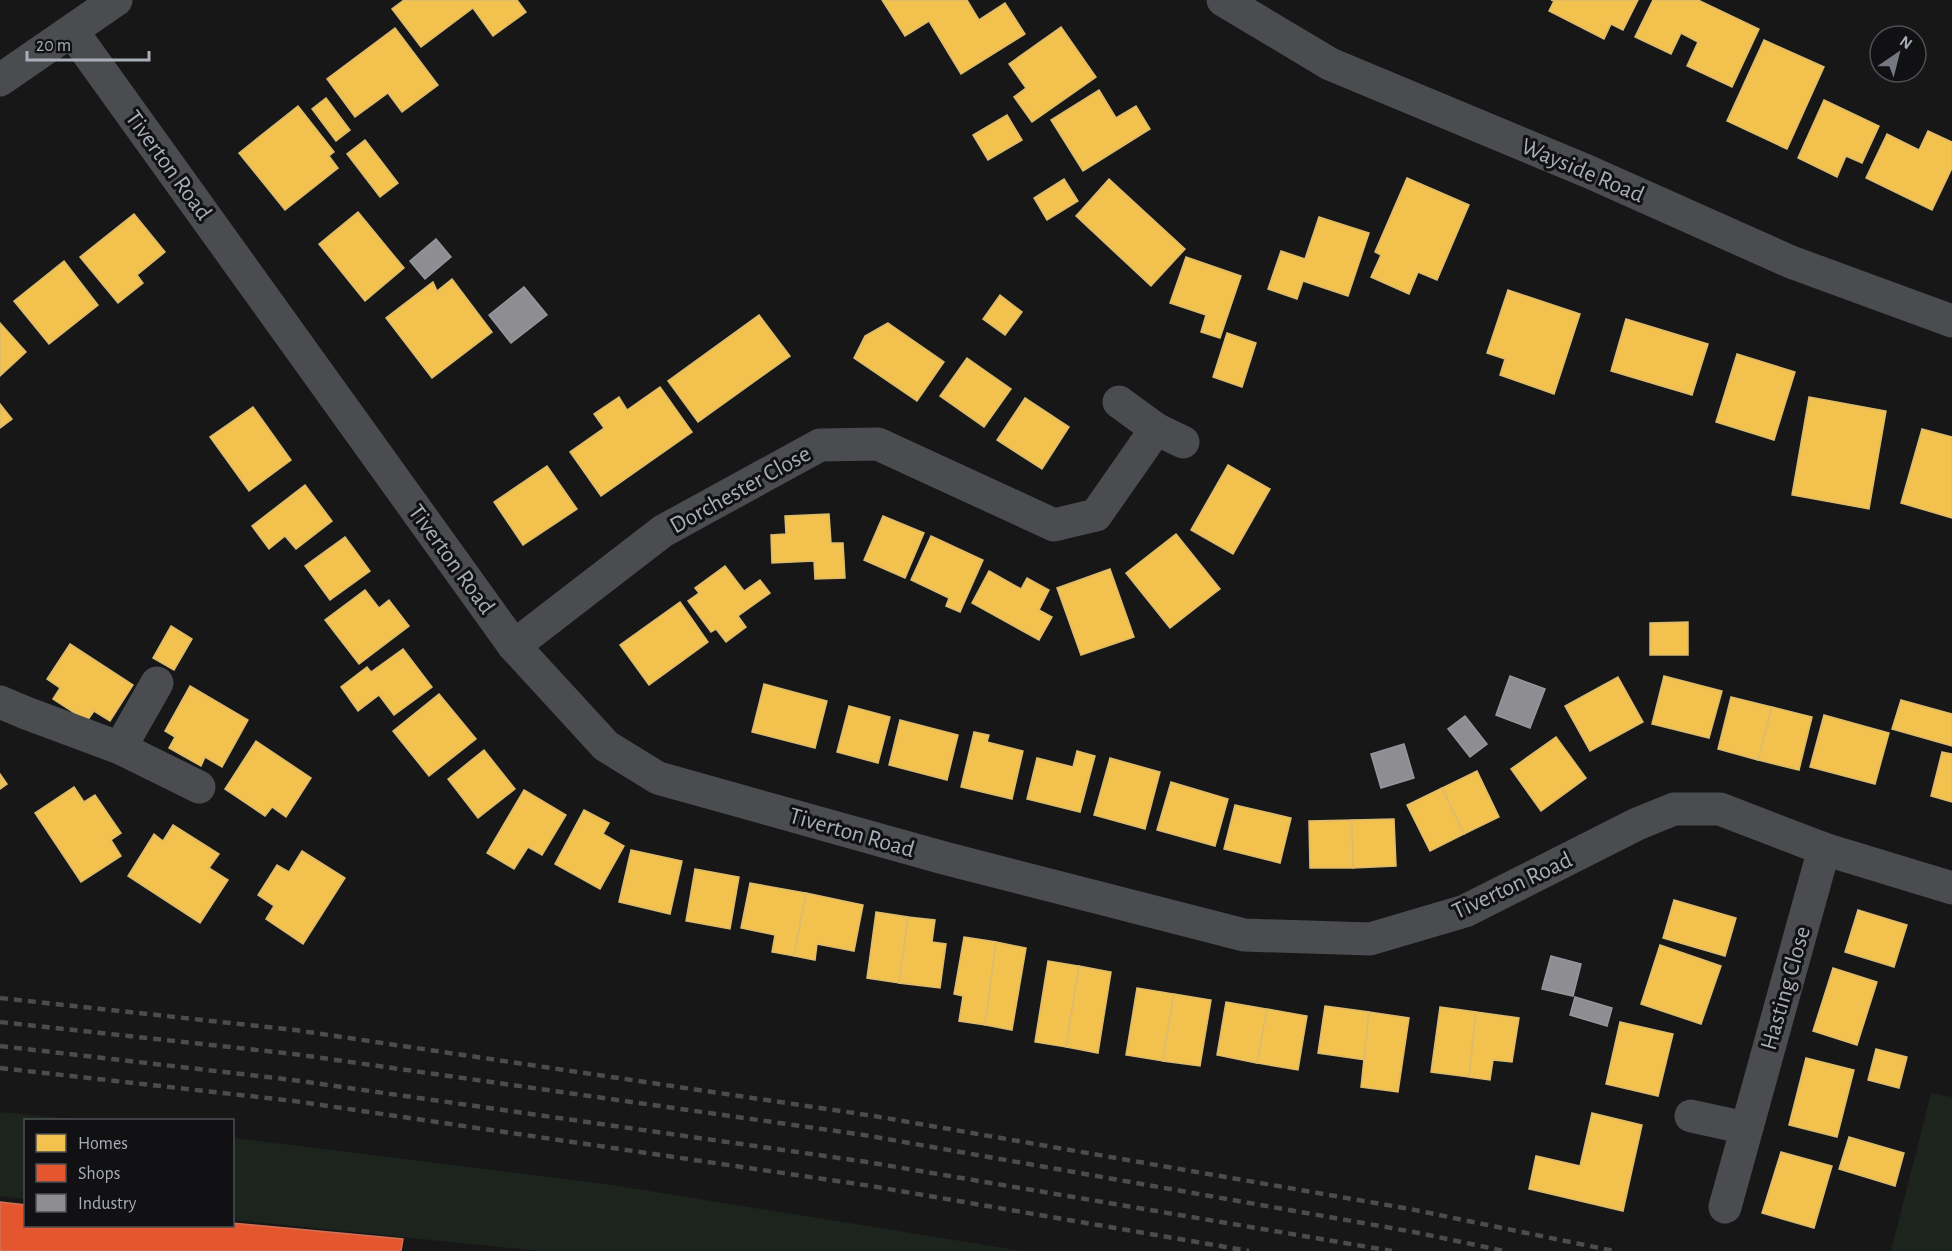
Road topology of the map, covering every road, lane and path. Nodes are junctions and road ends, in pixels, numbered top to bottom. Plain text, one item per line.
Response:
1 (116, 0) edge
2 (1223, 0) edge
3 (72, 31) junction
4 (0, 80) edge
5 (1952, 321) edge
6 (1119, 402) dead end
7 (514, 646) junction
8 (157, 683) dead end
9 (0, 702) edge
10 (120, 748) junction
11 (199, 787) dead end
12 (1824, 849) junction
13 (1952, 888) edge
14 (1691, 1116) dead end
15 (1746, 1128) junction
16 (1725, 1207) dead end

1 - 3 street
2 - 5 street, Wayside Road
3 - 4 street
3 - 7 street, Tiverton Road
6 - 7 street, Dorchester Close
7 - 12 street, Tiverton Road
8 - 10 street
9 - 10 street
10 - 11 street
12 - 13 street, Tiverton Road
12 - 15 street, Hasting Close
14 - 15 street
15 - 16 street, Hasting Close

